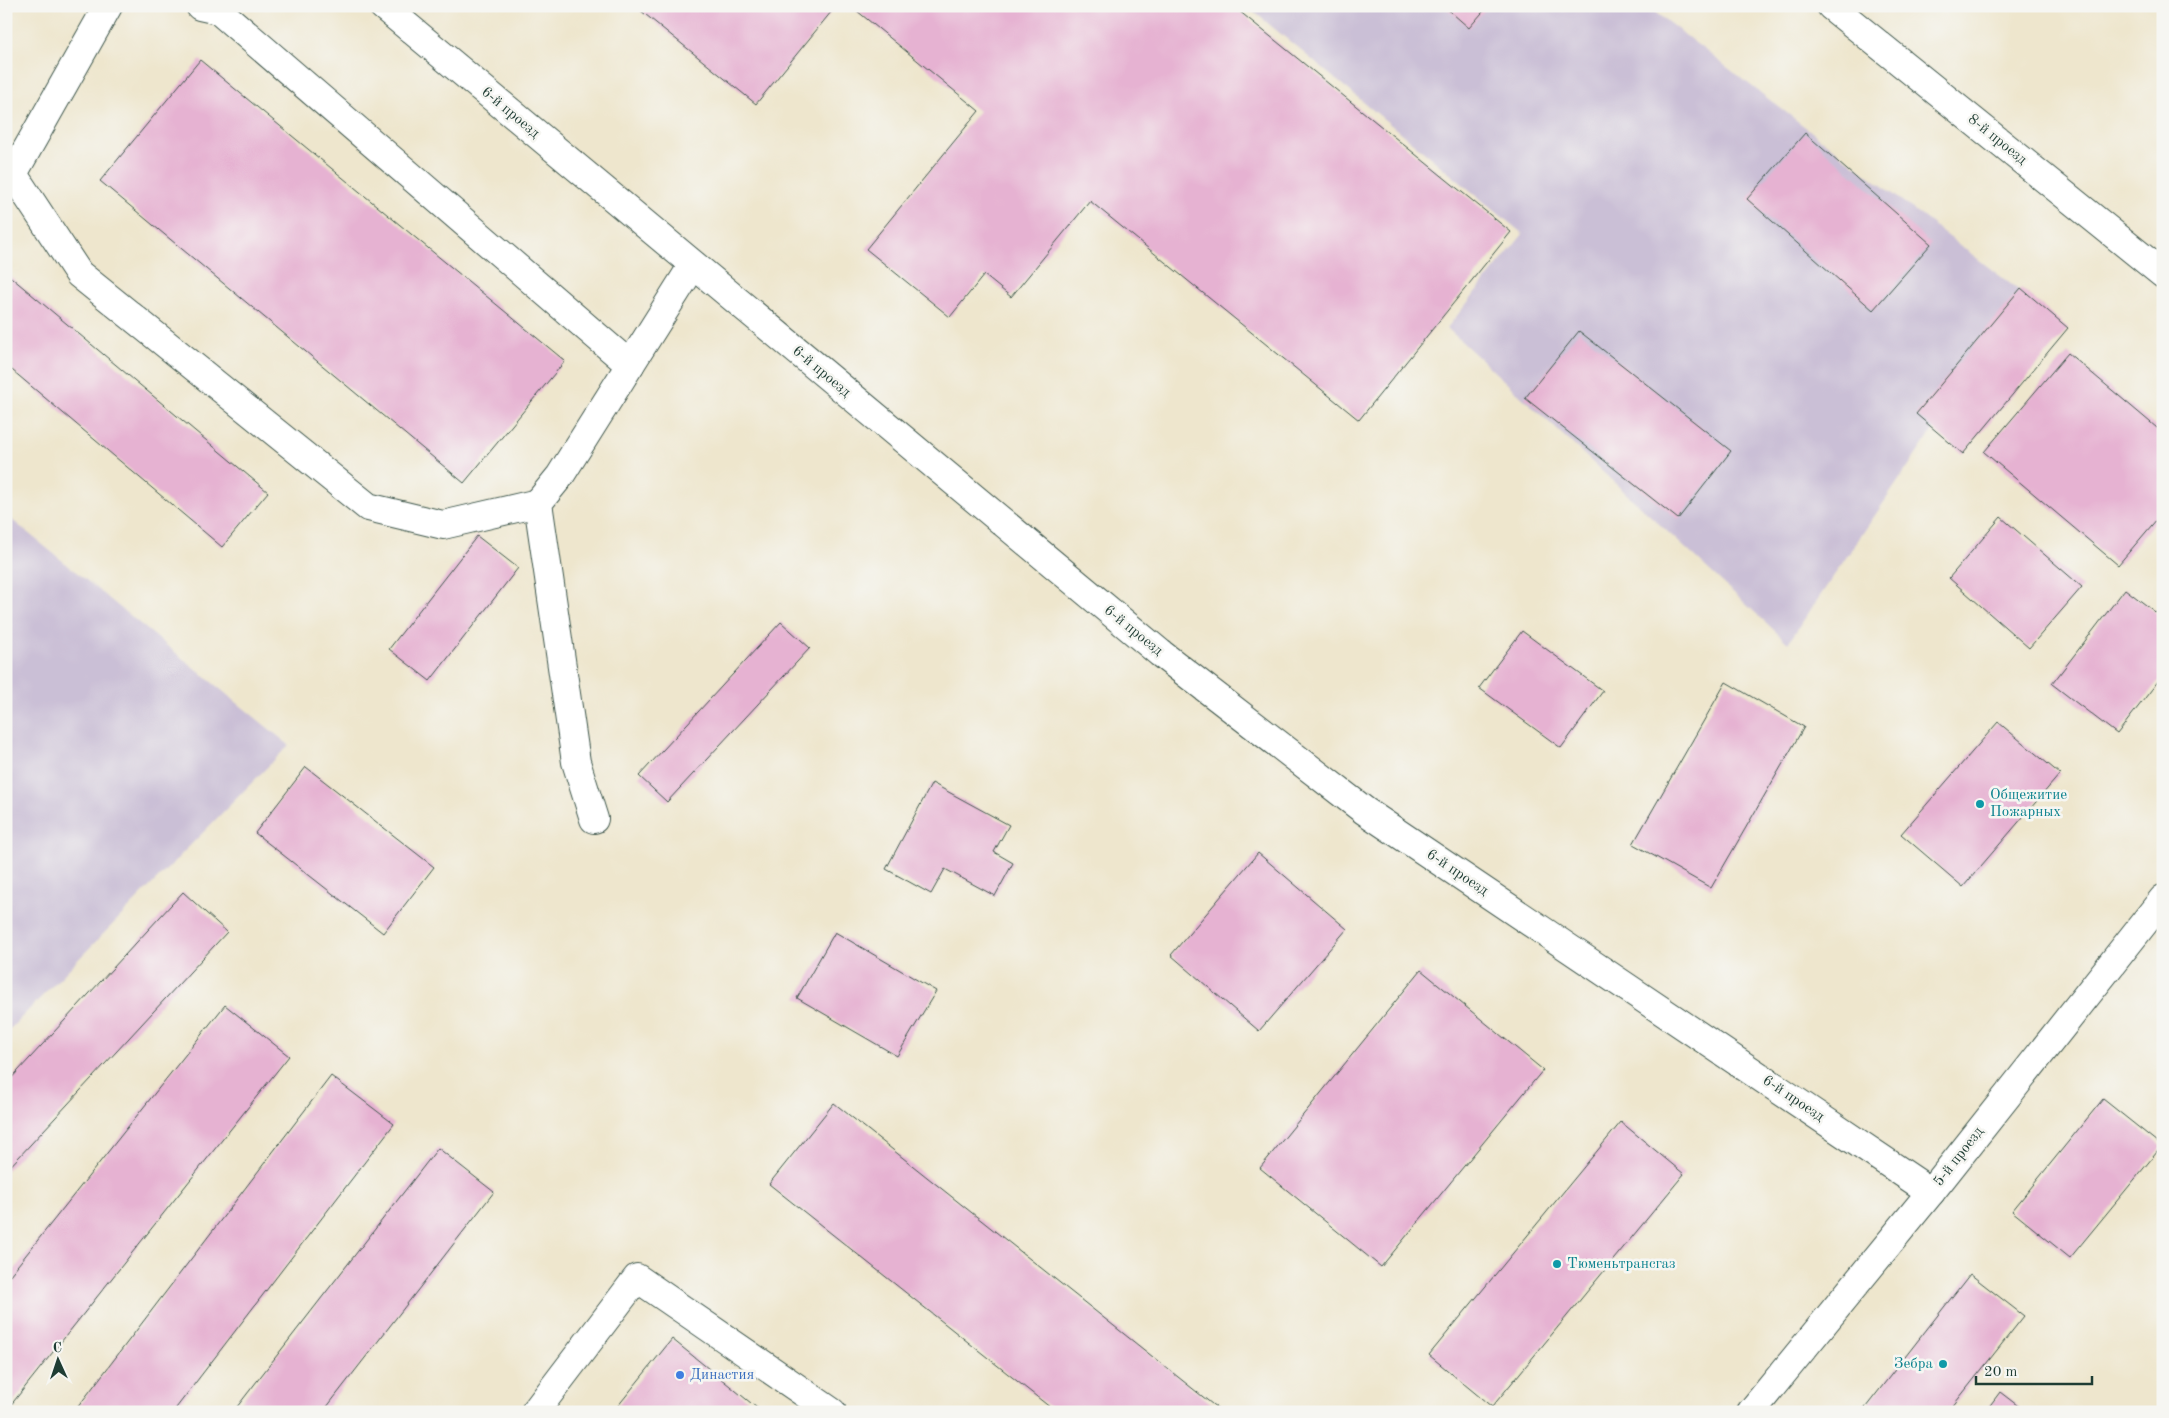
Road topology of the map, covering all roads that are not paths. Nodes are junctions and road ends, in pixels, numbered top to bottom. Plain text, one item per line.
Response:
1 (108, 6) edge
2 (200, 6) edge
3 (383, 6) edge
4 (1831, 6) edge
5 (693, 266) junction
6 (2163, 274) edge
7 (630, 365) junction
8 (538, 503) junction
9 (594, 819) dead end
10 (2163, 899) edge
11 (1931, 1192) junction
12 (535, 1412) edge
13 (832, 1412) edge
14 (1751, 1412) edge

1 - 8 street
2 - 7 street
3 - 5 street, 6-й проезд
4 - 6 street, 8-й проезд
5 - 7 street
5 - 11 street, 6-й проезд
7 - 8 street
8 - 9 street
10 - 11 street, 5-й проезд
11 - 14 street, 5-й проезд
12 - 13 street

